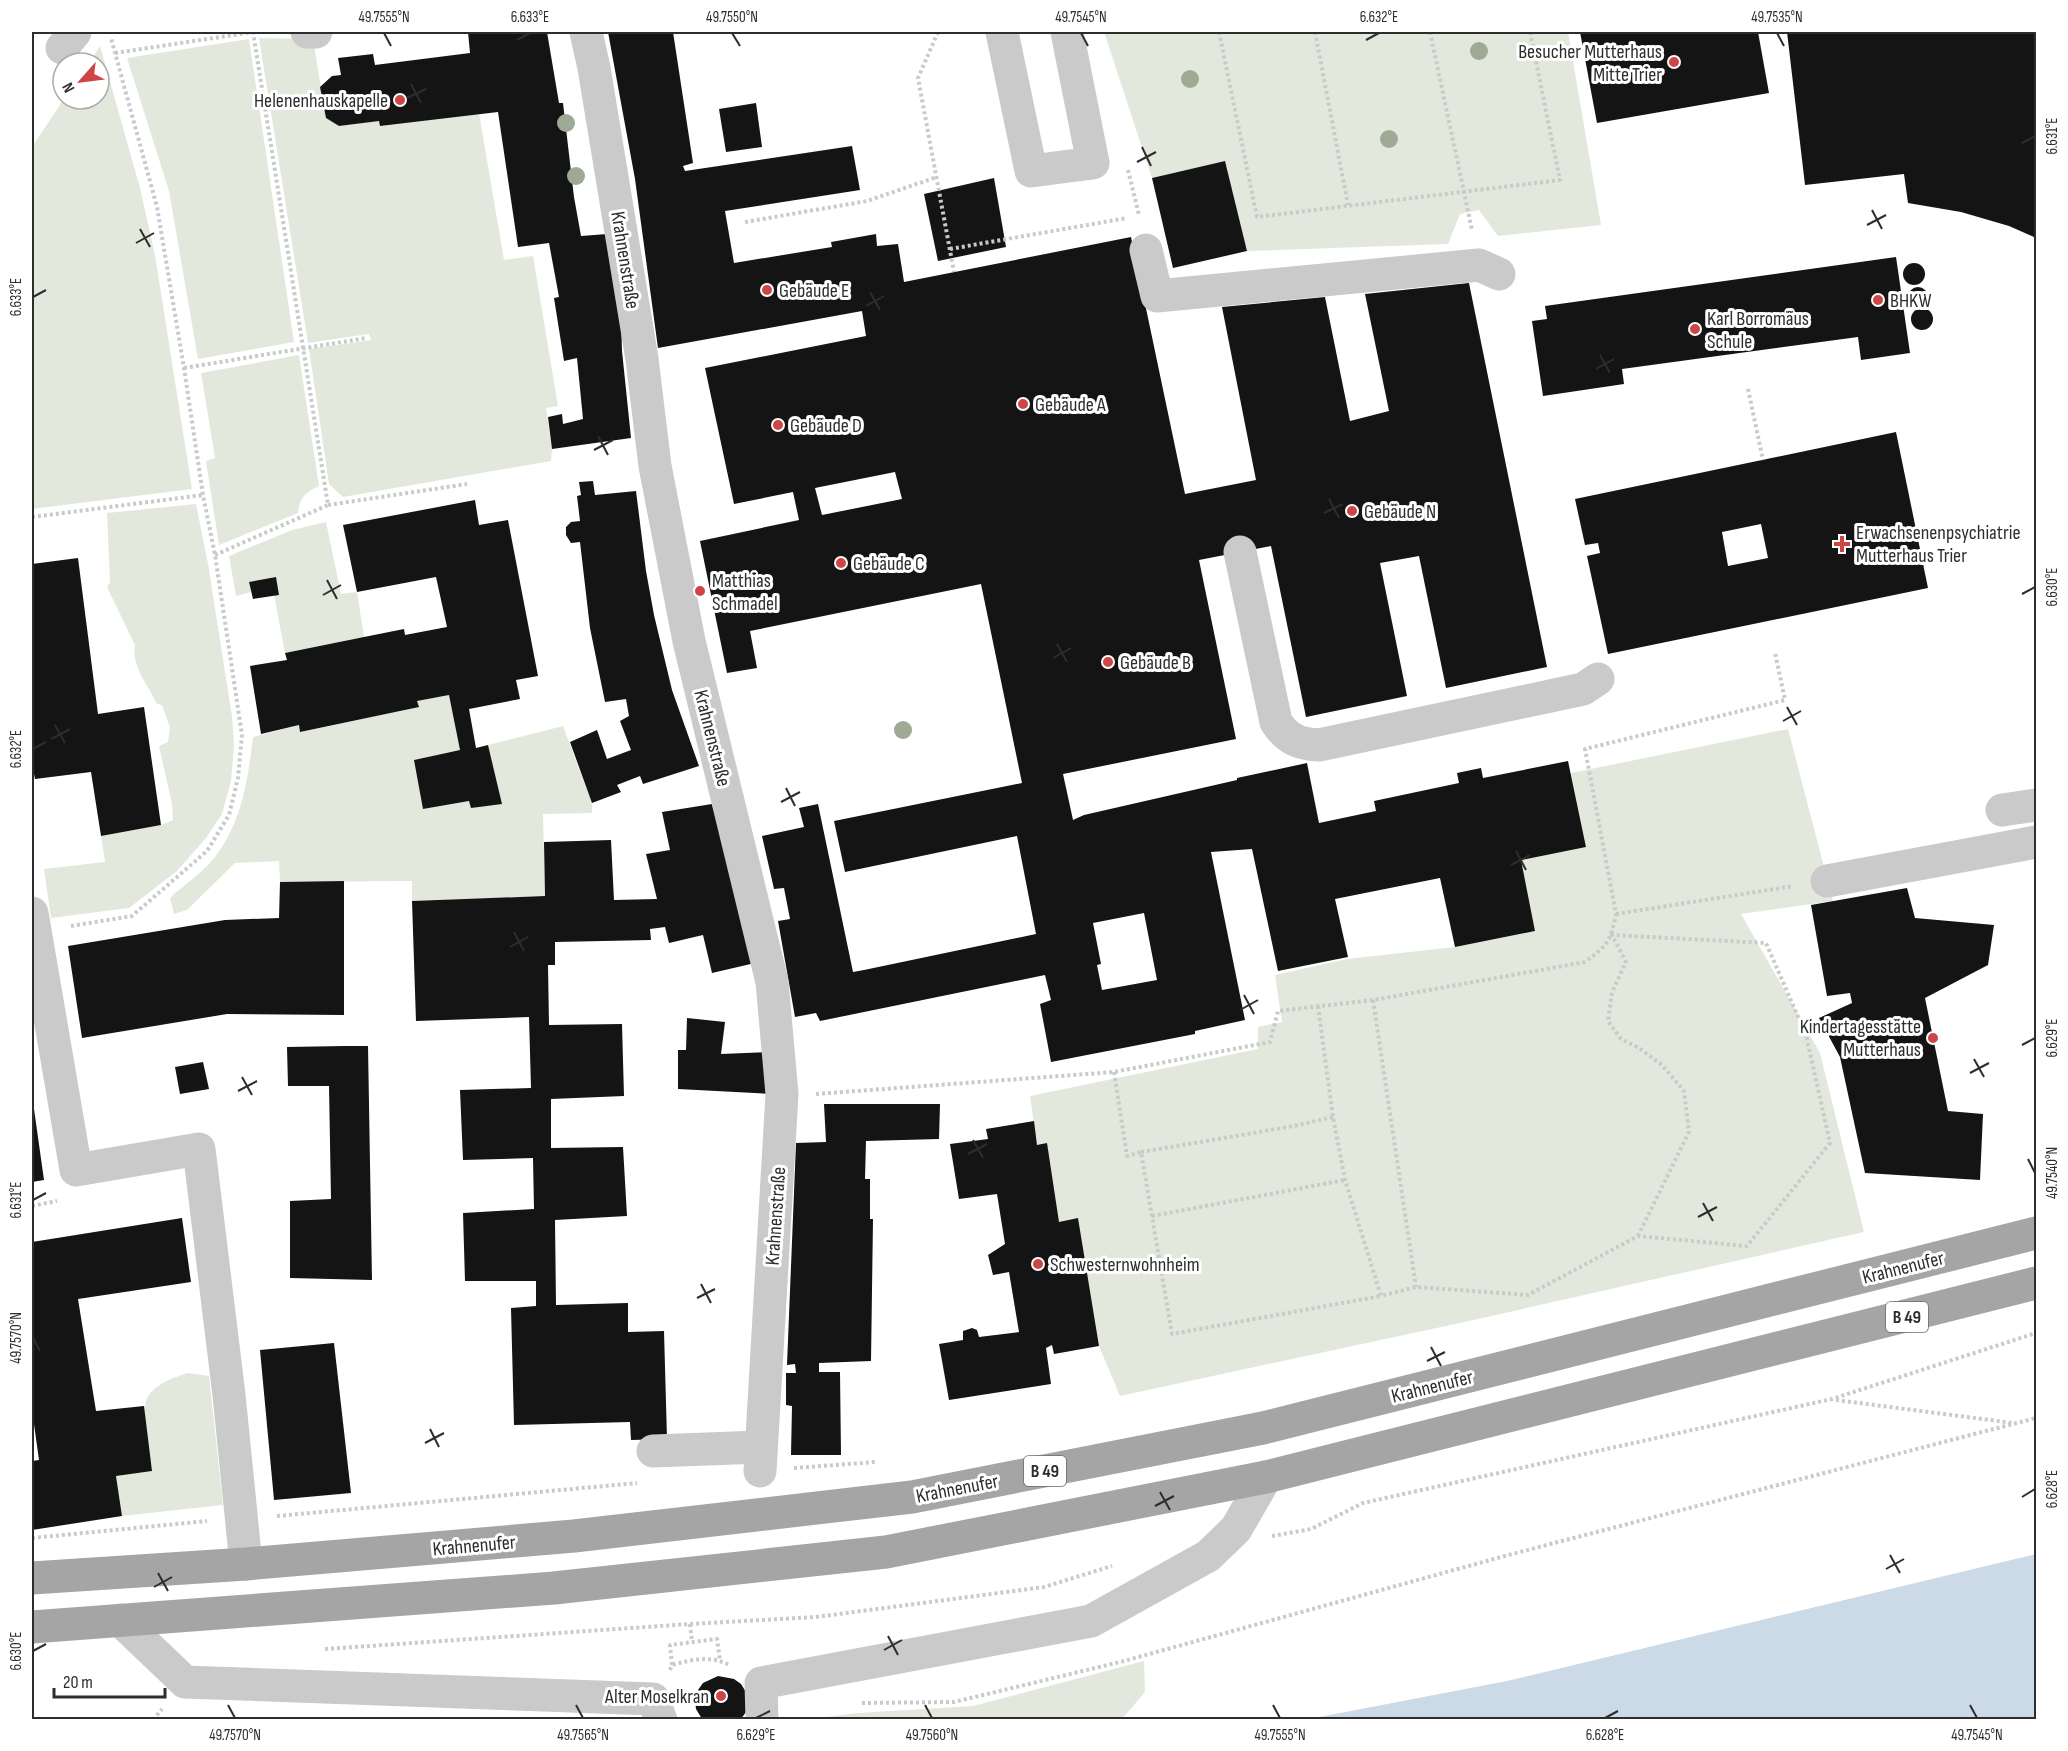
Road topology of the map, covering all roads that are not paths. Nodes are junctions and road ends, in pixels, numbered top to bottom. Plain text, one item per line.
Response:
1 (586, 32) edge
2 (1002, 32) edge
3 (1044, 32) edge
4 (1067, 32) edge
5 (1060, 105) dead end
6 (1146, 250) road end
7 (1489, 270) road end
8 (1240, 552) dead end
9 (1598, 679) dead end
10 (2037, 805) edge
11 (2002, 810) dead end
12 (2037, 843) edge
13 (1827, 881) road end
14 (32, 913) edge
15 (2037, 1233) edge
16 (2037, 1283) edge
17 (654, 1451) dead end
18 (1266, 1478) junction
19 (246, 1564) junction
20 (32, 1578) edge
21 (120, 1620) junction
22 (32, 1627) edge
23 (657, 1709) edge
24 (762, 1719) edge

1 - 17 street, Krahnenstraße
2 - 4 street
3 - 5 street
6 - 7 street
8 - 9 street
10 - 11 street
12 - 13 street
14 - 19 street
15 - 19 main road, Krahnenufer / B 49
16 - 18 main road, B 49
18 - 21 main road, B 49
18 - 24 street
19 - 20 main road, Krahnenufer / B 49
21 - 22 main road, B 49
21 - 23 street

